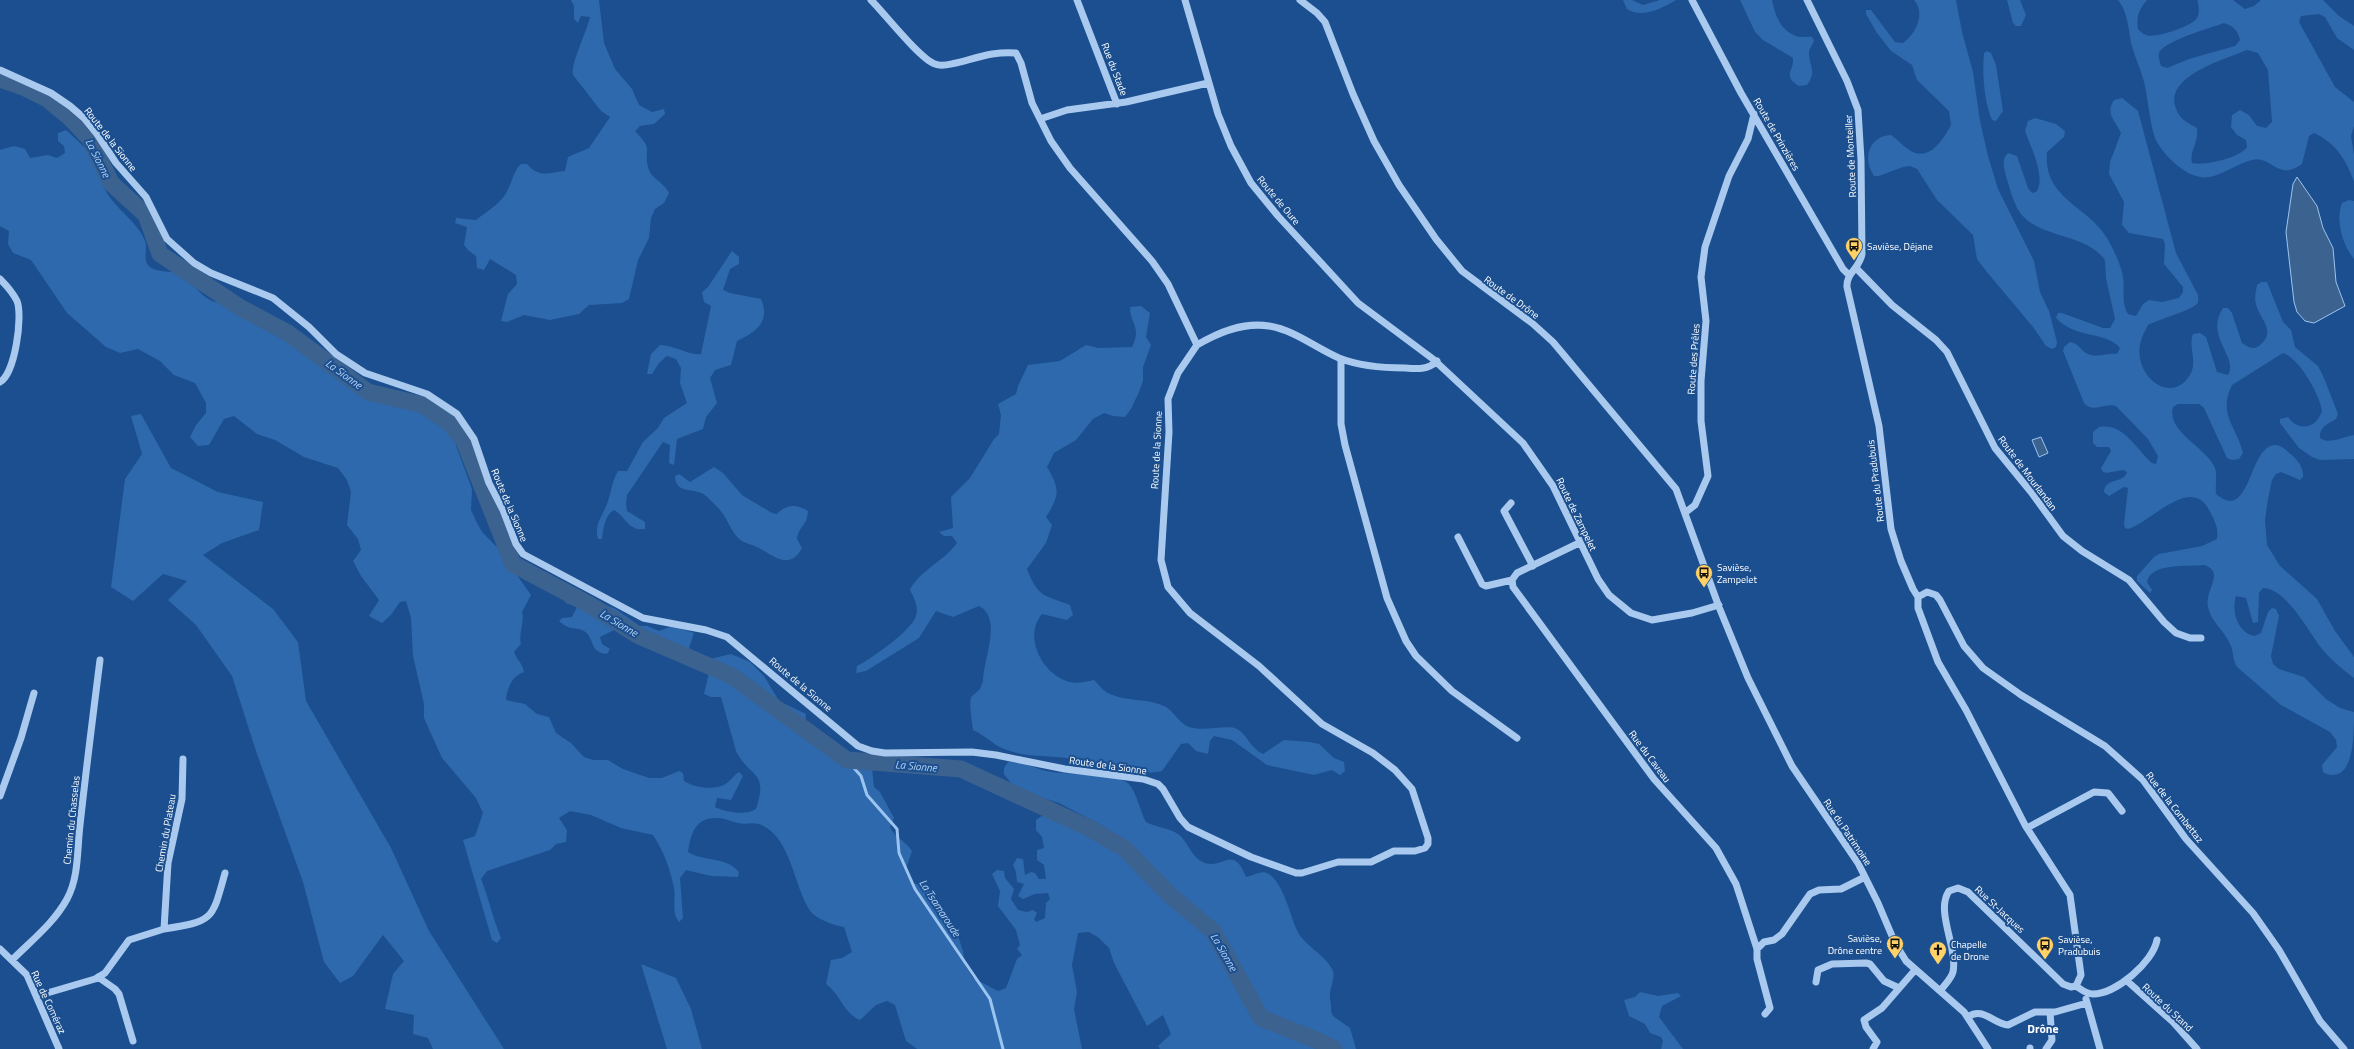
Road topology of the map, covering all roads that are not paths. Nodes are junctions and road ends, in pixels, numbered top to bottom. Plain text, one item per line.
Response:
1 (871, 0) edge
2 (1077, 0) edge
3 (1185, 0) edge
4 (1300, 0) edge
5 (1692, 0) edge
6 (1807, 0) edge
7 (0, 70) edge
8 (1208, 83) junction
9 (1117, 104) junction
10 (1754, 114) junction
11 (1040, 119) junction
12 (1852, 272) junction
13 (0, 279) edge
14 (1197, 345) junction
15 (1341, 358) junction
16 (1436, 361) junction
17 (0, 382) edge
18 (1511, 503) dead end
19 (1686, 512) junction
20 (1458, 537) dead end
21 (1579, 543) junction
22 (1533, 566) junction
23 (1512, 580) junction
24 (1918, 597) junction
25 (1719, 606) junction
26 (2200, 638) dead end
27 (100, 660) dead end
28 (34, 693) dead end
29 (1517, 738) dead end
30 (183, 759) dead end
31 (0, 796) edge
32 (2122, 811) dead end
33 (2027, 828) junction
34 (225, 873) dead end
35 (1865, 877) junction
36 (164, 929) junction
37 (2158, 940) dead end
38 (0, 949) edge
39 (1757, 949) junction
40 (12, 960) junction
41 (1915, 970) junction
42 (98, 977) junction
43 (2126, 980) junction
44 (1816, 982) dead end
45 (2076, 986) junction
46 (1899, 988) junction
47 (1941, 990) junction
48 (2086, 993) junction
49 (37, 996) junction
50 (2087, 1003) junction
51 (2050, 1012) junction
52 (1765, 1014) dead end
53 (1968, 1017) junction
54 (133, 1040) dead end
55 (59, 1049) edge
56 (1873, 1049) edge
57 (1988, 1049) edge
58 (2046, 1049) edge
59 (2100, 1049) edge
60 (2197, 1049) edge
61 (2344, 1049) edge

1 - 11 street
2 - 9 street, Rue du Stade
3 - 8 street, Route de Oure
4 - 19 street, Route de Drône
5 - 10 street, Route de Prinzières
6 - 12 street, Route de Monteiller
7 - 14 street, Route de la Sionne
8 - 9 street, Rue du Stade
8 - 16 street, Route de Oure
9 - 11 street
10 - 12 street, Route de Prinzières
10 - 19 street, Route des Prêles
11 - 14 street
12 - 24 street, Route du Pradubuis
12 - 26 street, Route de Mourlandan
13 - 17 street
14 - 15 street
15 - 16 street
15 - 29 street
16 - 21 street, Route de Zampelet
18 - 22 street
19 - 25 street, Route de Drône
20 - 23 street
21 - 22 street
21 - 25 street, Route de Zampelet
22 - 23 street
23 - 39 street, Rue du Caveau
24 - 33 street, Route du Pradubuis
24 - 61 street, Rue de la Combettaz
25 - 35 street, Rue du Patrimoine
27 - 40 street, Chemin du Chasselas
28 - 31 street
30 - 36 street, Chemin du Plateau
32 - 33 street
33 - 45 street, Route du Pradubuis
34 - 36 street
35 - 39 street
35 - 41 street, Rue du Patrimoine
36 - 42 street
37 - 43 street, Route du Stand
38 - 40 street, Rue de Coméraz
39 - 52 street, Rue du Caveau
40 - 49 street, Rue de Coméraz
41 - 46 street
41 - 47 street, Rue du Patrimoine
42 - 49 street
42 - 54 street
43 - 48 street, Route du Stand
43 - 60 street, Route du Stand
44 - 46 street
45 - 47 street, Rue St-Jacques
45 - 48 street
46 - 56 street
47 - 53 street, Rue du Patrimoine
48 - 50 street
49 - 55 street, Rue de Coméraz
50 - 51 street
50 - 59 street
51 - 53 street
51 - 58 street
53 - 57 street, Rue du Patrimoine

